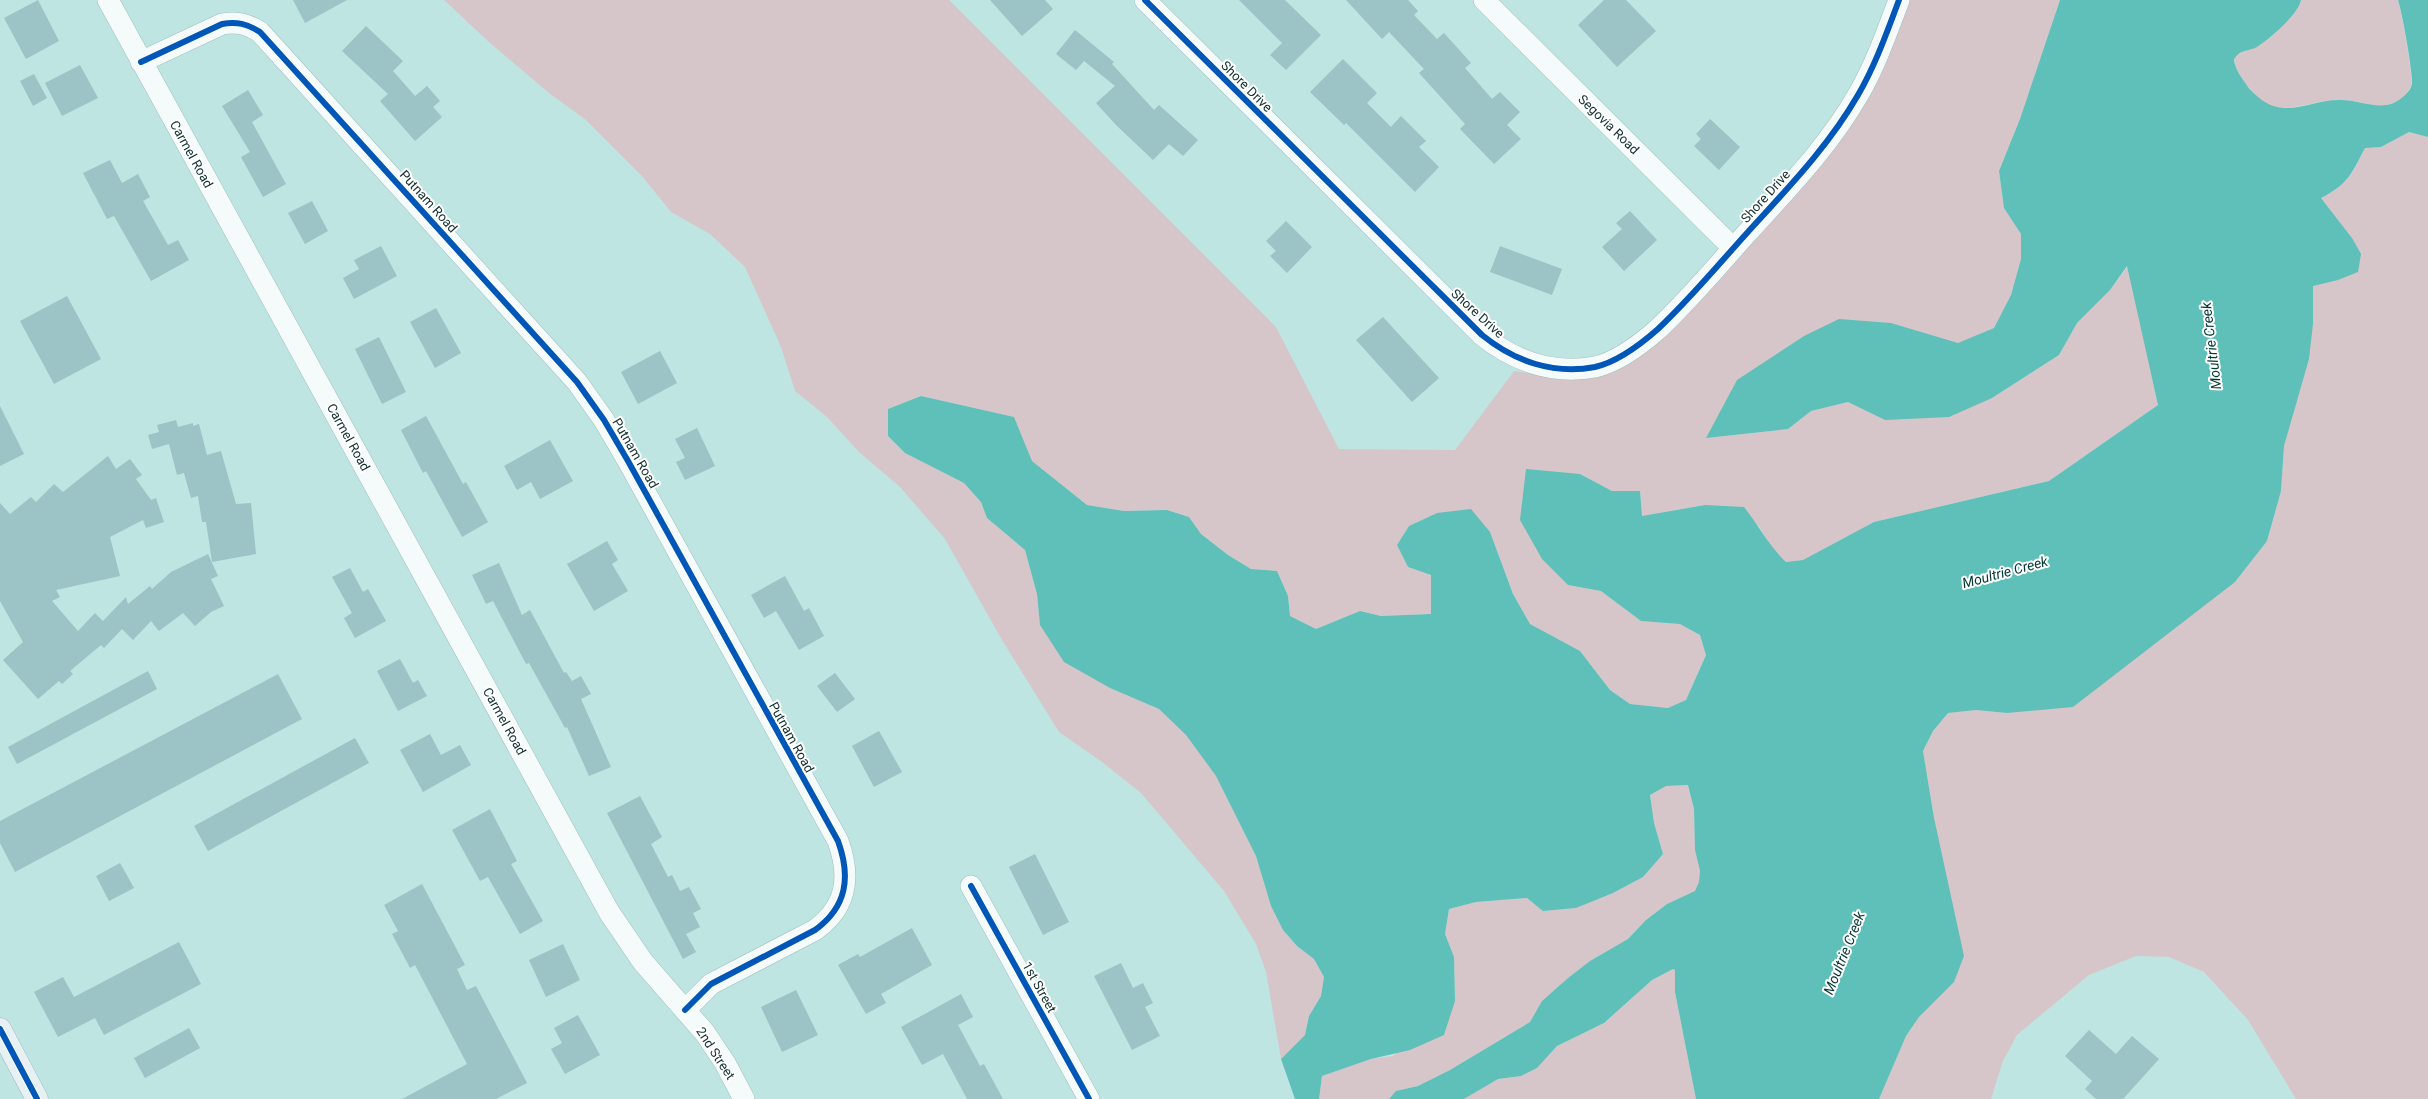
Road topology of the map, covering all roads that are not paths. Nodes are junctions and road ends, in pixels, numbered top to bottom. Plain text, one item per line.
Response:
1 (108, 0) edge
2 (1145, 0) edge
3 (1484, 0) edge
4 (1899, 0) edge
5 (141, 62) junction
6 (1733, 248) junction
7 (971, 886) dead end
8 (685, 1010) junction
9 (0, 1030) edge
10 (37, 1099) edge
11 (744, 1099) edge
12 (1089, 1099) edge

1 - 5 street, Carmel Road
2 - 6 street, Shore Drive
3 - 6 street, Segovia Road
4 - 6 street, Shore Drive
5 - 8 street, Carmel Road
5 - 8 street, Putnam Road
7 - 12 street, 1st Street
8 - 11 street, 2nd Street
9 - 10 main road

